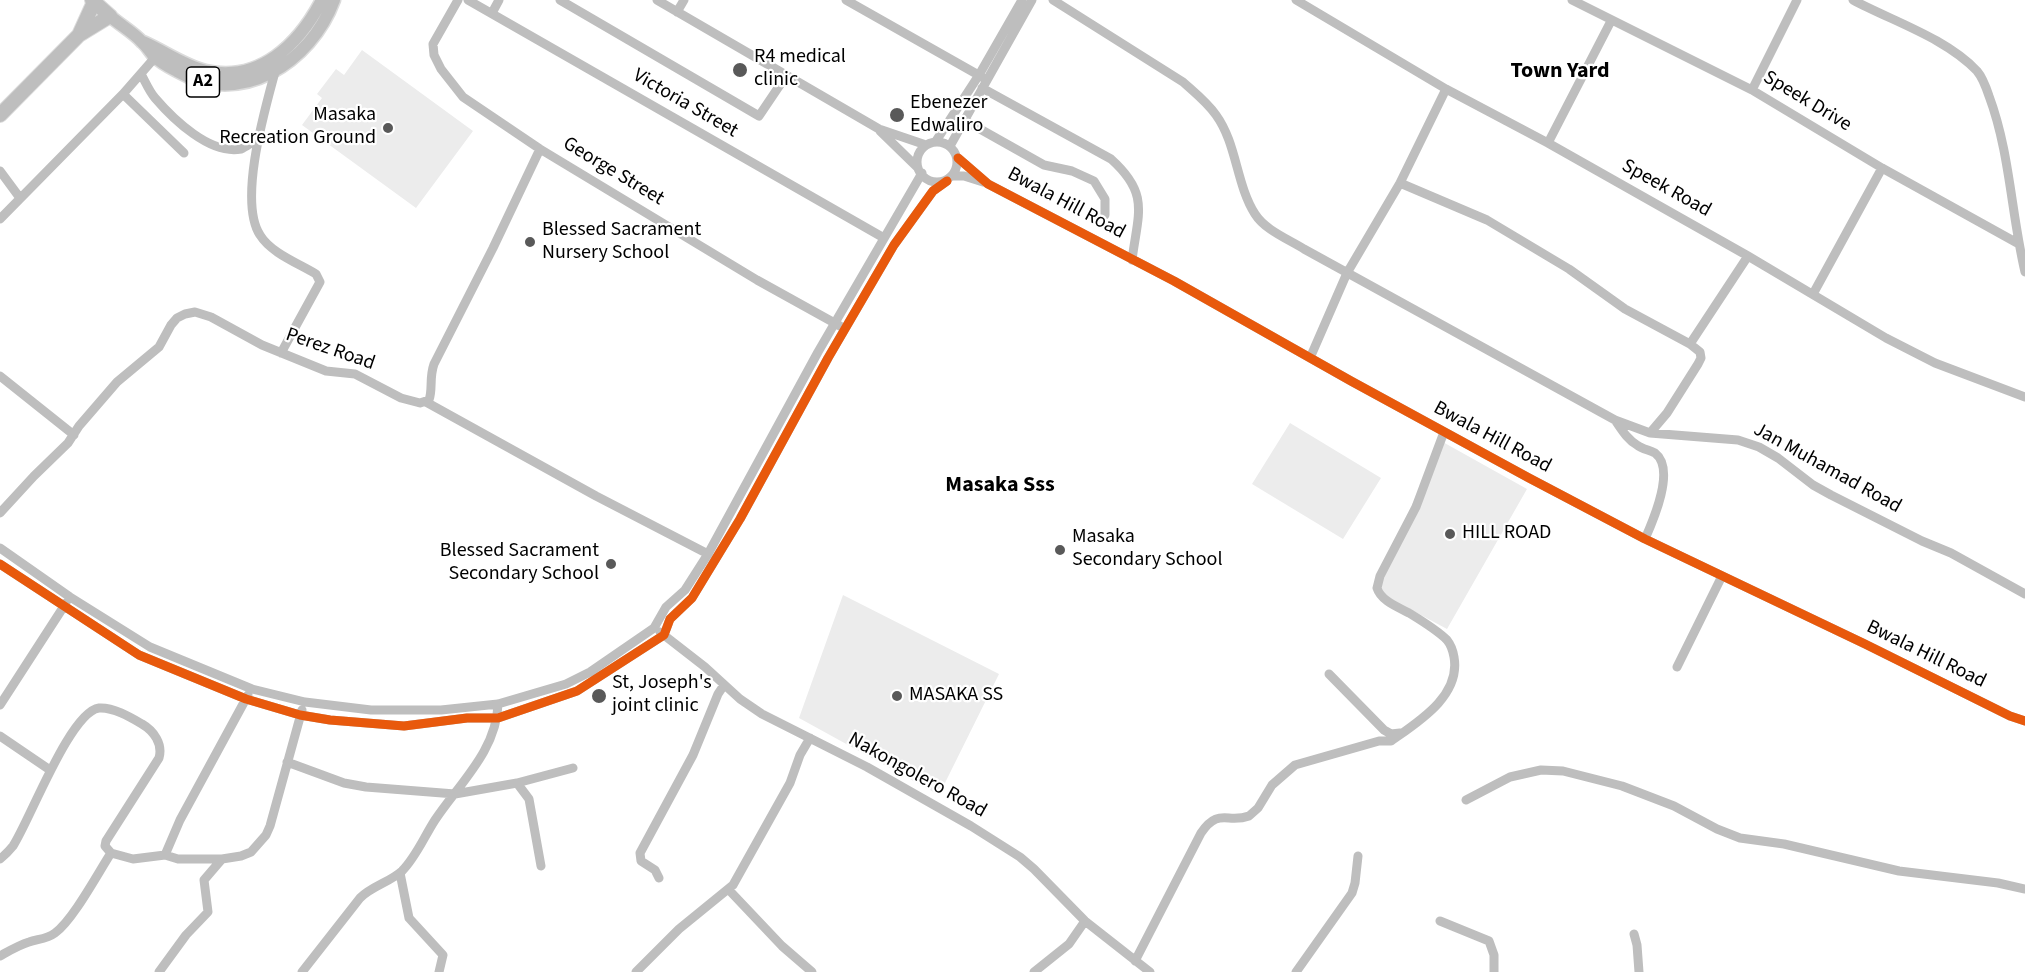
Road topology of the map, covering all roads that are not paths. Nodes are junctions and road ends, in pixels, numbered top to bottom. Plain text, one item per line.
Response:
1 (458, 0) edge
2 (468, 0) edge
3 (499, 0) edge
4 (560, 0) edge
5 (657, 0) edge
6 (684, 0) edge
7 (846, 0) edge
8 (1022, 0) edge
9 (1032, 0) edge
10 (1053, 0) edge
11 (1296, 0) edge
12 (1572, 0) edge
13 (1797, 0) edge
14 (1853, 0) edge
15 (93, 1) edge
16 (327, 3) edge
17 (677, 12) junction
18 (492, 13) junction
19 (110, 16) junction
20 (1611, 21) junction
21 (79, 35) junction
22 (158, 54) junction
23 (273, 66) junction
24 (141, 74) junction
25 (786, 76) junction
26 (982, 81) junction
27 (1446, 89) junction
28 (1752, 90) junction
29 (123, 94) junction
30 (0, 115) edge
31 (964, 120) junction
32 (879, 129) junction
33 (257, 140) junction
34 (936, 141) junction
35 (1548, 143) junction
36 (926, 145) junction
37 (950, 146) junction
38 (540, 149) junction
39 (184, 153) dead end
40 (958, 158) junction
41 (1882, 168) junction
42 (919, 170) junction
43 (0, 171) edge
44 (949, 179) junction
45 (988, 183) junction
46 (1400, 183) junction
47 (20, 198) junction
48 (1105, 215) dead end
49 (0, 219) edge
50 (884, 238) junction
51 (2019, 244) junction
52 (1748, 256) junction
53 (1132, 260) junction
54 (2025, 272) edge
55 (1347, 273) junction
56 (1814, 294) junction
57 (836, 323) junction
58 (845, 328) junction
59 (1690, 344) junction
60 (281, 353) junction
61 (1310, 358) junction
62 (0, 376) edge
63 (2025, 397) edge
64 (426, 402) junction
65 (1615, 420) junction
66 (1444, 432) junction
67 (1650, 433) junction
68 (74, 435) junction
69 (0, 513) edge
70 (1645, 539) junction
71 (0, 548) edge
72 (708, 554) junction
73 (0, 564) edge
74 (1722, 576) junction
75 (2025, 594) edge
76 (70, 597) junction
77 (63, 607) junction
78 (654, 628) junction
79 (664, 635) junction
80 (1677, 667) dead end
81 (1329, 674) dead end
82 (724, 685) junction
83 (252, 689) junction
84 (246, 699) junction
85 (305, 702) junction
86 (498, 704) junction
87 (0, 705) edge
88 (300, 715) junction
89 (498, 718) junction
90 (2025, 722) edge
91 (1403, 732) junction
92 (0, 736) edge
93 (810, 738) junction
94 (287, 762) junction
95 (573, 768) dead end
96 (50, 770) junction
97 (517, 783) junction
98 (455, 794) junction
99 (1466, 800) dead end
100 (111, 853) junction
101 (165, 855) junction
102 (1358, 856) dead end
103 (0, 859) edge
104 (222, 859) junction
105 (541, 866) dead end
106 (400, 873) junction
107 (659, 878) dead end
108 (728, 889) junction
109 (2025, 889) edge
110 (1085, 921) junction
111 (1440, 921) dead end
112 (1634, 934) dead end
113 (0, 956) edge
114 (1135, 961) junction
115 (159, 972) edge
116 (302, 972) edge
117 (439, 972) edge
118 (636, 972) edge
119 (812, 972) edge
120 (1034, 972) edge
121 (1150, 972) edge
122 (1296, 972) edge
123 (1494, 972) edge
124 (1639, 972) edge

1 - 38 street, George Street
2 - 18 street, Victoria Street
3 - 18 street
4 - 25 street
5 - 17 street
6 - 17 street
7 - 26 street
8 - 26 street
9 - 26 street
10 - 55 street, Jan Muhamad Road
11 - 27 street, Speek Road
12 - 20 street, Speek Drive
13 - 28 street
14 - 51 street
15 - 19 highway, A2
15 - 21 highway
16 - 23 main road, A2
17 - 25 street
18 - 50 street, Victoria Street
19 - 21 highway
19 - 22 main road, A2
20 - 28 street, Speek Drive
20 - 35 street
21 - 30 highway
22 - 23 main road, A2
22 - 24 street
23 - 33 street
24 - 29 street
24 - 33 street
25 - 32 street
26 - 31 street
26 - 34 street
26 - 53 street
27 - 35 street, Speek Road
27 - 46 street
28 - 41 street, Speek Drive
29 - 39 street
29 - 47 street
31 - 37 street
31 - 48 street
32 - 36 street
32 - 42 street
33 - 60 street
34 - 36 street
34 - 37 street
35 - 52 street, Speek Road
36 - 42 street
37 - 40 street
38 - 57 street, George Street
38 - 64 street
40 - 44 street
40 - 45 street, Bwala Hill Road
41 - 51 street, Speek Drive
41 - 56 street
42 - 44 street
42 - 50 street
43 - 47 street
44 - 45 street
44 - 58 street
45 - 53 street, Bwala Hill Road
46 - 55 street
46 - 59 street
47 - 49 street
50 - 57 street
51 - 54 street
52 - 56 street, Speek Road
52 - 59 street
53 - 61 street, Bwala Hill Road
55 - 61 street
55 - 65 street, Jan Muhamad Road
56 - 63 street, Speek Road
57 - 58 street, George Street
57 - 72 street
58 - 79 street
59 - 67 street
60 - 64 street, Perez Road
60 - 68 street, Perez Road
61 - 66 street, Bwala Hill Road
62 - 68 street
64 - 72 street, Perez Road
65 - 67 street, Jan Muhamad Road
65 - 70 street
66 - 70 street, Bwala Hill Road
66 - 91 street
67 - 75 street, Jan Muhamad Road
68 - 69 street, Perez Road
70 - 74 street, Bwala Hill Road
71 - 76 street
72 - 78 street
73 - 77 street
74 - 80 street
74 - 90 street, Bwala Hill Road
76 - 77 street
76 - 83 street
77 - 84 street
77 - 87 street
78 - 79 street, Nakongolero Road
78 - 86 street
79 - 82 street, Nakongolero Road
79 - 89 street
81 - 91 street
82 - 93 street, Nakongolero Road
82 - 107 street
83 - 84 street
83 - 85 street
84 - 88 street
84 - 101 street
85 - 86 street
85 - 88 street
86 - 89 street
88 - 89 street
88 - 94 street
89 - 98 street
91 - 114 street
92 - 96 street
93 - 108 street
93 - 110 street, Nakongolero Road
94 - 98 street
94 - 104 street
95 - 97 street
96 - 100 street
96 - 103 street
97 - 98 street
97 - 105 street
98 - 106 street
99 - 109 street
100 - 101 street
100 - 113 street
101 - 104 street
102 - 122 street
104 - 115 street
106 - 116 street
106 - 117 street
108 - 118 street
108 - 119 street
110 - 114 street, Nakongolero Road
110 - 120 street
111 - 123 street
112 - 124 street
114 - 121 street, Nakongolero Road

